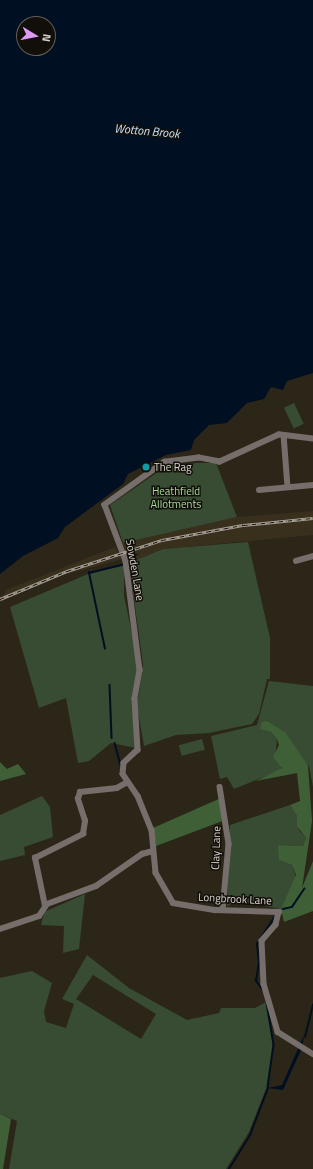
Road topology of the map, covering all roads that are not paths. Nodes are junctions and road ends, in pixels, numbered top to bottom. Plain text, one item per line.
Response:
1 (284, 435) junction
2 (313, 439) edge
3 (313, 485) edge
4 (288, 487) junction
5 (259, 490) dead end
6 (310, 555) edge
7 (296, 561) dead end
8 (126, 783) junction
9 (220, 787) dead end
10 (153, 850) junction
11 (45, 906) junction
12 (223, 910) junction
13 (0, 929) edge
14 (313, 1054) edge

1 - 2 street
1 - 4 street
1 - 8 street, Sowden Lane
3 - 4 street
4 - 5 street
6 - 7 street
8 - 10 street
8 - 11 street
9 - 12 street, Clay Lane
10 - 11 street
10 - 12 street, Longbrook Lane
11 - 13 street
12 - 14 street, Longbrook Lane

